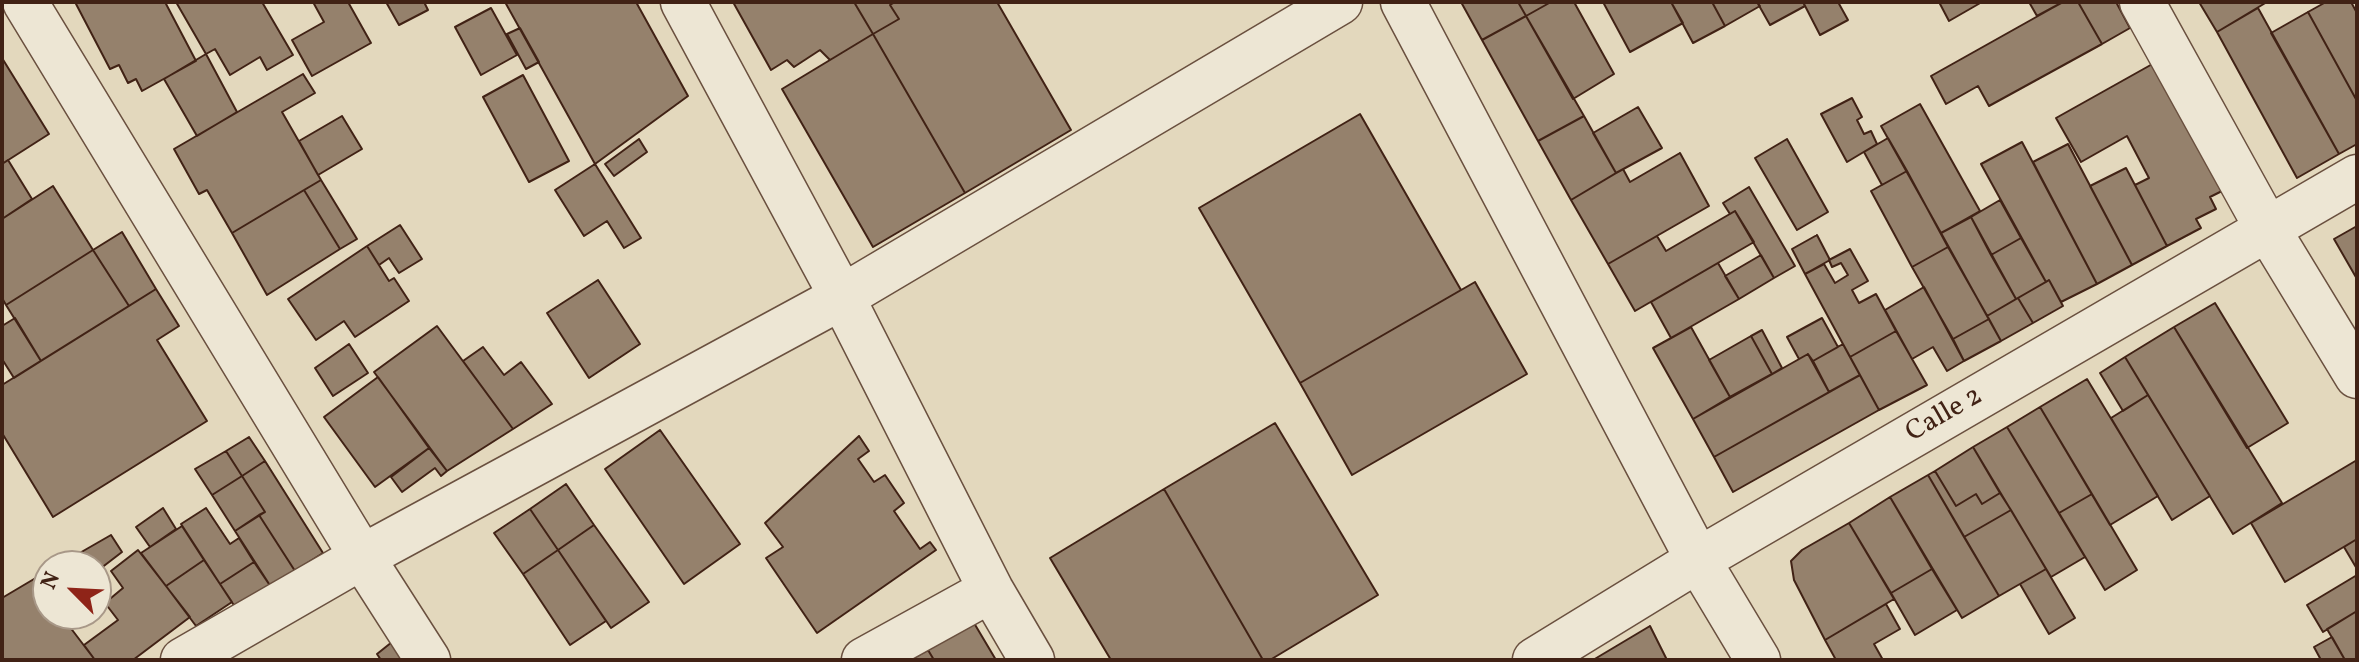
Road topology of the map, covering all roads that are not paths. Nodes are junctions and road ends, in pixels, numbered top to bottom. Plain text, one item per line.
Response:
1 (25, 2) edge
2 (683, 2) edge
3 (1340, 2) edge
4 (1403, 2) edge
5 (2142, 2) edge
6 (2357, 177) edge
7 (2267, 228) junction
8 (842, 297) junction
9 (2357, 376) edge
10 (362, 557) junction
11 (1698, 560) junction
12 (991, 590) junction
13 (183, 660) edge
14 (428, 660) edge
15 (864, 660) edge
16 (1032, 660) edge
17 (1535, 660) edge
18 (1758, 660) edge

1 - 10 street
2 - 8 street
3 - 8 street
4 - 11 street
5 - 7 street
6 - 7 street, Calle 2
7 - 9 street
7 - 11 street, Calle 2
8 - 10 street
8 - 12 street
10 - 13 street
10 - 14 street
11 - 17 street, Calle 2
11 - 18 street
12 - 15 street
12 - 16 street

